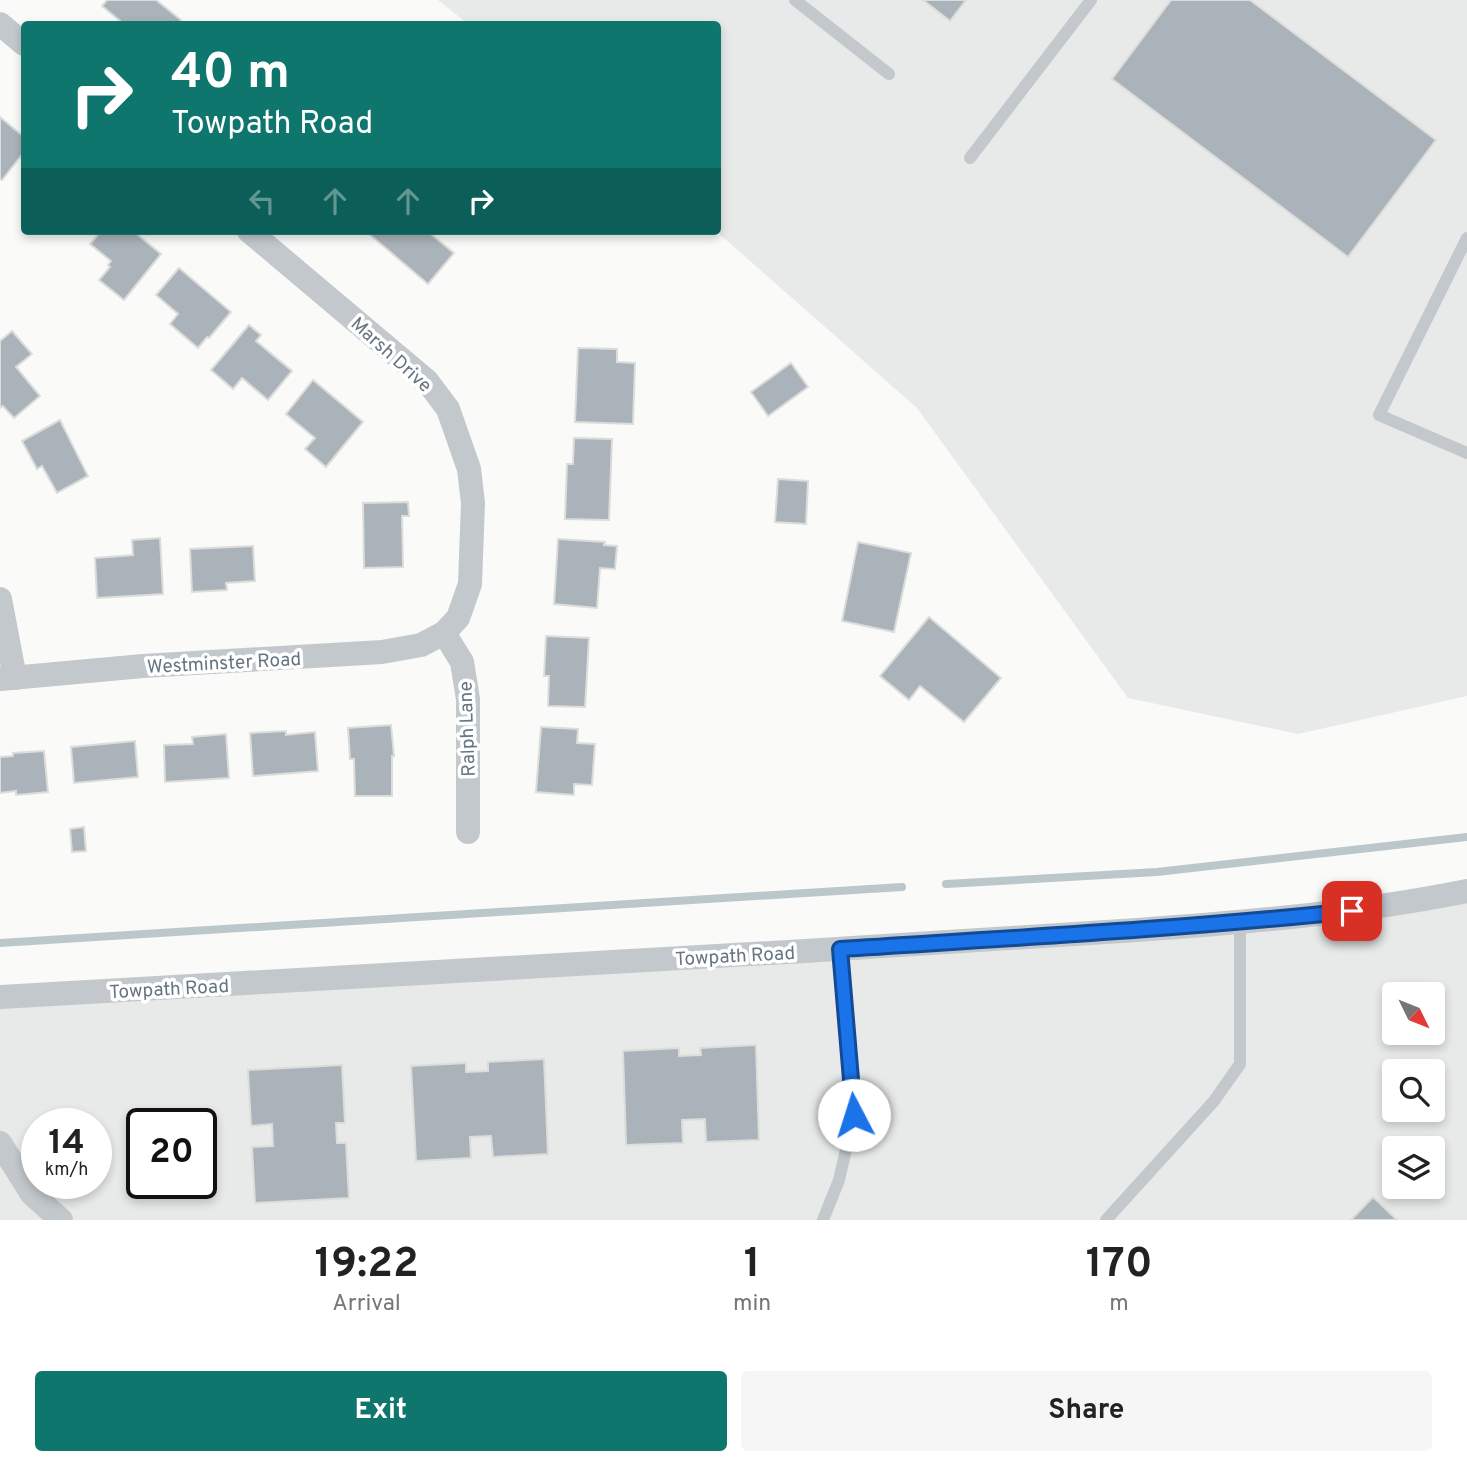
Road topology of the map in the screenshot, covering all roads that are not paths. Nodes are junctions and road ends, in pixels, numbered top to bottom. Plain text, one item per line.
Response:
1 (795, 0) edge
2 (1090, 0) edge
3 (0, 24) edge
4 (21, 42) edge
5 (889, 74) dead end
6 (970, 158) dead end
7 (254, 235) edge
8 (1467, 238) edge
9 (1467, 453) edge
10 (0, 598) edge
11 (444, 633) junction
12 (7, 678) edge
13 (468, 832) dead end
14 (1467, 891) edge
15 (1240, 923) junction
16 (840, 949) junction
17 (0, 997) edge
18 (0, 1143) edge
19 (61, 1220) edge
20 (822, 1220) edge
21 (1105, 1220) edge

1 - 5 lane
2 - 6 lane
3 - 4 street
7 - 11 street, Marsh Drive
8 - 9 lane
10 - 12 street
11 - 12 street, Westminster Road
11 - 13 street, Ralph Lane
14 - 15 street, Towpath Road
15 - 16 street, Towpath Road
15 - 21 lane
16 - 17 street, Towpath Road
16 - 20 lane
18 - 19 street

